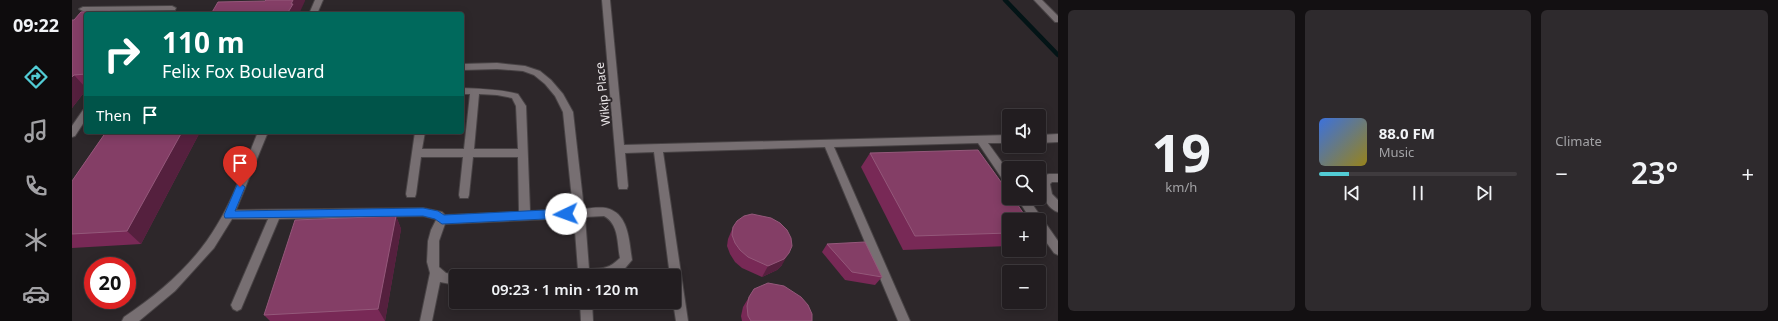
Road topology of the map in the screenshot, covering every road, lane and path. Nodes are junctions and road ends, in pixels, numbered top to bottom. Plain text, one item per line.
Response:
1 (178, 0) edge
2 (319, 0) edge
3 (606, 0) edge
4 (1038, 0) edge
5 (172, 8) junction
6 (83, 9) dead end
7 (165, 12) edge
8 (314, 12) edge
9 (1054, 12) edge
10 (1058, 20) edge
11 (464, 67) edge
12 (464, 91) edge
13 (475, 91) junction
14 (84, 115) edge
15 (72, 134) edge
16 (262, 134) edge
17 (420, 134) edge
18 (1058, 138) edge
19 (1002, 139) edge
20 (1046, 139) edge
21 (981, 140) junction
22 (828, 144) junction
23 (658, 148) junction
24 (620, 149) junction
25 (417, 153) junction
26 (470, 153) junction
27 (522, 153) junction
28 (1002, 170) edge
29 (1058, 178) edge
30 (623, 186) dead end
31 (411, 194) dead end
32 (464, 195) dead end
33 (1058, 208) edge
34 (579, 213) junction
35 (275, 214) junction
36 (229, 215) junction
37 (525, 216) junction
38 (442, 220) junction
39 (1046, 233) edge
40 (1057, 248) edge
41 (583, 269) edge
42 (617, 269) edge
43 (436, 273) junction
44 (449, 280) edge
45 (237, 305) dead end
46 (587, 309) edge
47 (128, 321) edge
48 (426, 321) edge
49 (588, 321) edge
50 (682, 321) edge
51 (904, 321) edge

1 - 5 street
2 - 8 street
3 - 24 street, Wikip Place
4 - 9 street
5 - 6 street
5 - 7 street
9 - 10 street
11 - 34 street
12 - 13 street
13 - 26 street
13 - 27 street
14 - 15 street
16 - 36 street
17 - 25 street
18 - 20 street
19 - 21 street
21 - 22 street
21 - 28 street
22 - 23 street
22 - 51 street
23 - 24 street
23 - 50 street
24 - 30 street, Wikip Place
25 - 26 street
25 - 31 street
26 - 27 street
26 - 32 street
27 - 37 street
29 - 33 street
34 - 37 street
34 - 41 street
34 - 42 street
35 - 36 street
35 - 38 street
35 - 45 street
36 - 47 street
37 - 38 street
38 - 43 street
39 - 40 street
43 - 44 street
43 - 48 street
46 - 49 street

